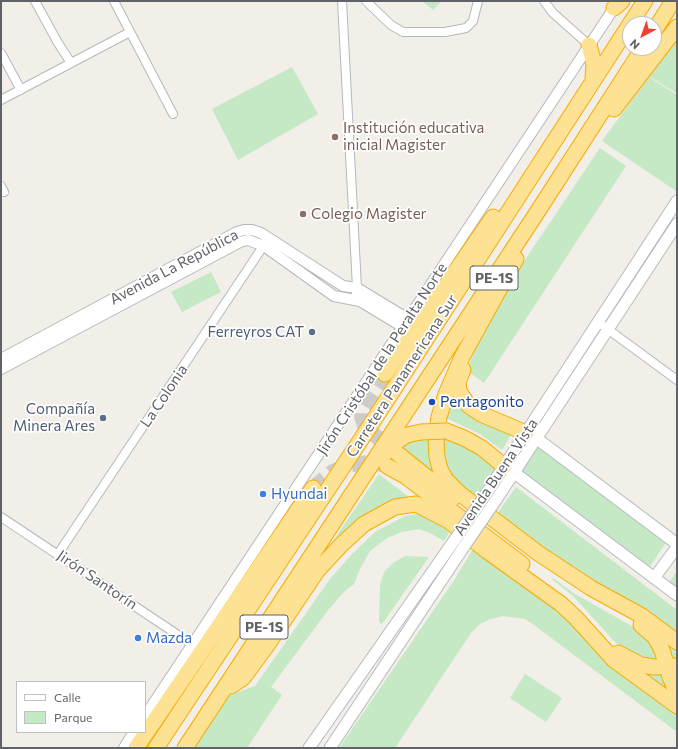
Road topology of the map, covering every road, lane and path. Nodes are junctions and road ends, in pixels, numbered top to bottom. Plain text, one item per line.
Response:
1 (35, 1) edge
2 (114, 1) edge
3 (342, 1) edge
4 (366, 1) edge
5 (478, 1) edge
6 (544, 1) edge
7 (645, 1) edge
8 (673, 1) edge
9 (618, 3) edge
10 (662, 18) edge
11 (677, 27) edge
12 (130, 32) junction
13 (589, 45) junction
14 (1, 53) edge
15 (638, 56) edge
16 (71, 64) junction
17 (593, 80) junction
18 (21, 90) junction
19 (1, 100) edge
20 (173, 114) dead end
21 (569, 164) junction
22 (521, 191) junction
23 (677, 201) edge
24 (538, 211) junction
25 (677, 224) edge
26 (266, 242) junction
27 (510, 273) junction
28 (356, 288) junction
29 (355, 299) junction
30 (598, 322) junction
31 (406, 323) junction
32 (608, 329) junction
33 (2, 364) edge
34 (385, 374) tunnel mouth
35 (677, 380) edge
36 (532, 435) junction
37 (398, 454) tunnel mouth
38 (387, 466) tunnel mouth
39 (509, 469) junction
40 (313, 488) tunnel mouth
41 (344, 506) junction
42 (1, 517) edge
43 (461, 541) junction
44 (677, 545) edge
45 (58, 554) junction
46 (654, 578) junction
47 (677, 595) edge
48 (677, 642) edge
49 (193, 645) junction
50 (672, 666) edge
51 (677, 693) edge
52 (219, 695) junction
53 (339, 705) junction
54 (677, 706) edge
55 (146, 715) edge
56 (352, 715) junction
57 (133, 733) edge
58 (189, 744) edge
59 (124, 748) edge
60 (136, 748) edge
61 (156, 748) edge
62 (309, 748) edge
63 (330, 748) edge

1 - 16 street
2 - 12 street
3 - 28 street
4 - 5 street
6 - 13 street
7 - 17 highway, Carretera Panamericana Sur / PE-1S
8 - 10 highway
9 - 13 street, Jirón Cristóbal de la Peralta Norte
11 - 21 highway
12 - 16 street
12 - 20 street
13 - 17 highway
13 - 31 street, Jirón Cristóbal de la Peralta Norte
14 - 18 street
15 - 21 highway, Carretera Panamericana Sur / PE-1S
16 - 18 street
17 - 22 highway, Carretera Panamericana Sur / PE-1S
18 - 19 street
21 - 24 highway, Carretera Panamericana Sur / PE-1S
22 - 34 highway
22 - 61 highway, Carretera Panamericana Sur / PE-1S
23 - 30 main road, Avenida Buena Vista
24 - 27 highway
24 - 41 highway, Carretera Panamericana Sur / PE-1S
25 - 32 main road, Avenida Buena Vista
26 - 28 street, Avenida La República
26 - 29 street, Avenida La República
26 - 33 street, Avenida La República
26 - 45 street, La Colonia
27 - 36 highway
27 - 48 highway
28 - 29 street
28 - 31 street, Avenida La República
29 - 31 street, Avenida La República
30 - 32 street
30 - 36 main road, Avenida Buena Vista
31 - 49 street, Jirón Cristóbal de la Peralta Norte
32 - 35 street
32 - 36 main road, Avenida Buena Vista
36 - 39 main road, Avenida Buena Vista
36 - 44 main road
37 - 50 highway
38 - 50 highway
39 - 41 highway, bridge
39 - 43 main road, Avenida Buena Vista, bridge
39 - 46 main road
40 - 60 highway
41 - 52 highway, Carretera Panamericana Sur / PE-1S
42 - 45 street, Jirón Santorín
43 - 53 main road, Avenida Buena Vista
43 - 56 main road, Avenida Buena Vista
44 - 46 main road
45 - 49 street, Jirón Santorín
46 - 47 main road
49 - 55 street, Jirón Cristóbal de la Peralta Norte
50 - 51 highway
52 - 54 highway
52 - 58 highway, Carretera Panamericana Sur / PE-1S
53 - 56 main road
53 - 62 main road, Avenida Buena Vista
56 - 63 main road, Avenida Buena Vista
57 - 59 street

